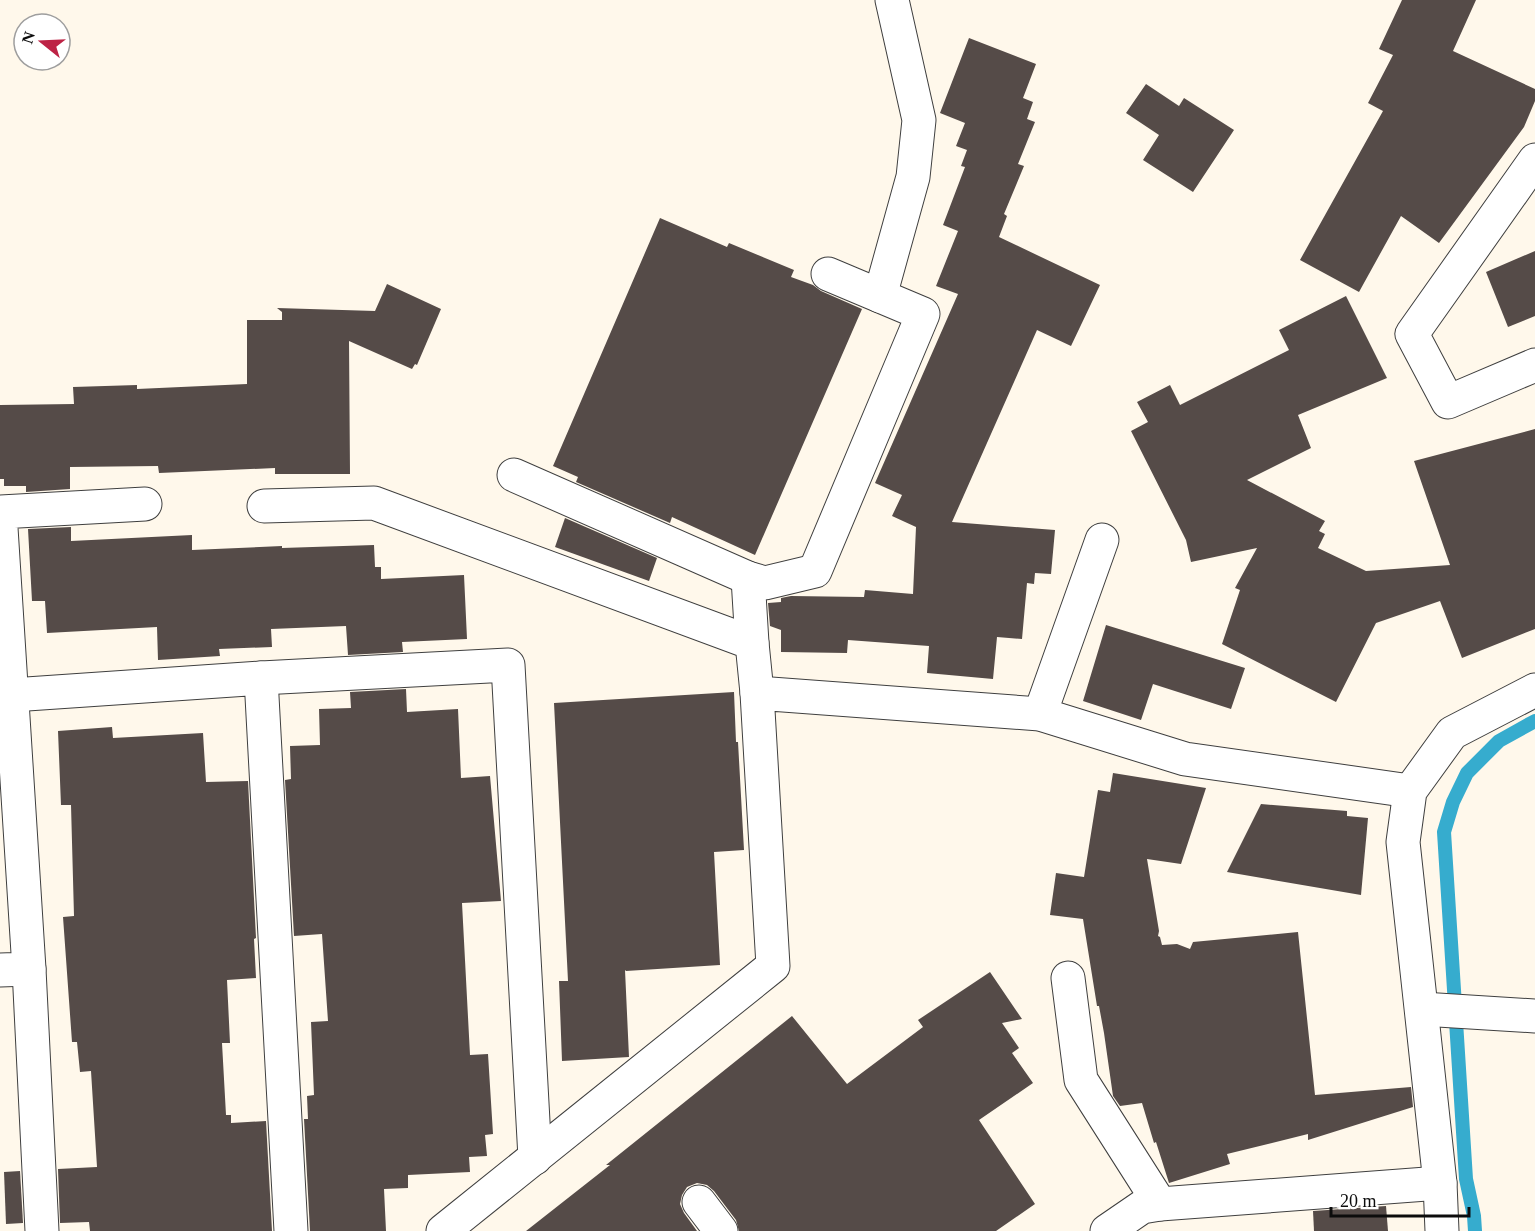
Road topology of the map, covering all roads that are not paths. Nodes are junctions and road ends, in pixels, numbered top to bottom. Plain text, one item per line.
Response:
1 (892, 0) edge
2 (1535, 160) edge
3 (828, 274) dead end
4 (880, 296) junction
5 (1535, 365) edge
6 (514, 475) dead end
7 (145, 504) dead end
8 (264, 506) dead end
9 (1102, 540) dead end
10 (748, 578) junction
11 (752, 643) junction
12 (261, 678) junction
13 (1535, 690) edge
14 (757, 693) junction
15 (12, 695) junction
16 (1040, 714) junction
17 (1410, 791) junction
18 (14, 970) edge
19 (1068, 978) dead end
20 (1430, 1010) junction
21 (1535, 1016) edge
22 (535, 1158) junction
23 (1440, 1183) junction
24 (699, 1202) dead end
25 (1160, 1204) junction
26 (42, 1231) edge
27 (291, 1231) edge
28 (443, 1231) edge
29 (721, 1231) edge
30 (1107, 1231) edge
31 (1442, 1231) edge

1 - 4 street
2 - 5 street
3 - 4 street
4 - 10 street
6 - 10 street
7 - 15 street
8 - 11 street
9 - 16 street
10 - 11 street
11 - 14 street
12 - 15 street
12 - 22 street
12 - 27 street
13 - 17 street
14 - 16 street
14 - 22 street
15 - 18 street
16 - 17 street
17 - 20 street
18 - 26 street
19 - 25 street
20 - 21 street
20 - 23 street
22 - 28 street
23 - 25 street
23 - 31 street
24 - 29 street
25 - 30 street

